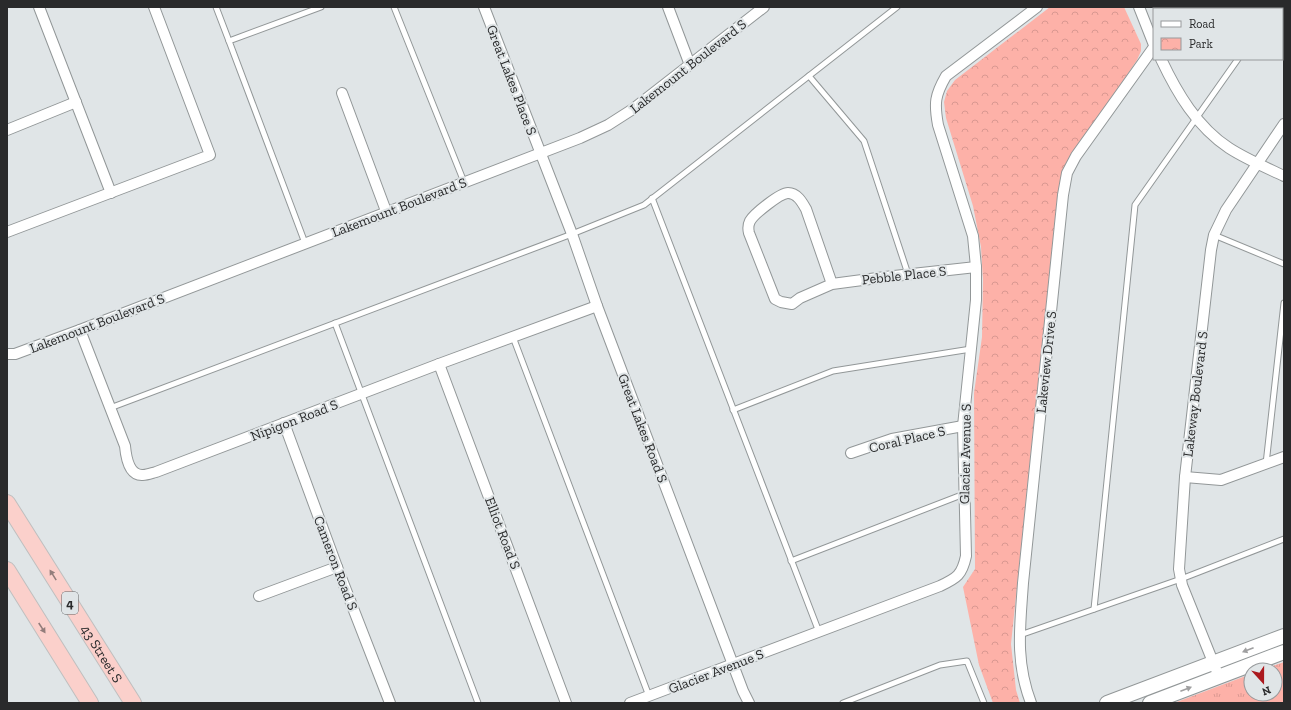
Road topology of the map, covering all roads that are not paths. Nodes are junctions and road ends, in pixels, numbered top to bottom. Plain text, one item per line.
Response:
1 (39, 7) edge
2 (154, 7) edge
3 (216, 7) edge
4 (321, 7) edge
5 (394, 7) edge
6 (484, 7) edge
7 (668, 7) edge
8 (764, 7) edge
9 (897, 7) edge
10 (1037, 7) edge
11 (1139, 7) edge
12 (229, 41) junction
13 (1153, 43) edge
14 (1153, 47) edge
15 (1161, 60) edge
16 (1237, 60) edge
17 (690, 65) junction
18 (808, 76) junction
19 (342, 94) dead end
20 (76, 102) junction
21 (1197, 118) junction
22 (1284, 124) edge
23 (7, 130) edge
24 (540, 153) junction
25 (1256, 163) junction
26 (1284, 176) edge
27 (464, 182) junction
28 (111, 193) junction
29 (652, 198) junction
30 (386, 212) junction
31 (7, 232) edge
32 (572, 234) junction
33 (1214, 235) junction
34 (305, 243) junction
35 (1284, 264) edge
36 (976, 267) junction
37 (908, 274) junction
38 (832, 284) junction
39 (1284, 303) edge
40 (597, 306) junction
41 (335, 323) junction
42 (80, 330) junction
43 (513, 337) junction
44 (971, 349) junction
45 (7, 354) edge
46 (439, 364) junction
47 (362, 394) junction
48 (110, 408) junction
49 (733, 410) junction
50 (284, 423) junction
51 (963, 426) junction
52 (851, 453) dead end
53 (1284, 457) edge
54 (1266, 464) junction
55 (1185, 477) junction
56 (964, 494) junction
57 (7, 503) edge
58 (1284, 539) edge
59 (791, 561) junction
60 (337, 567) junction
61 (7, 570) edge
62 (1181, 579) junction
63 (259, 596) dead end
64 (1094, 609) junction
65 (818, 632) junction
66 (1020, 635) junction
67 (1284, 636) edge
68 (1284, 652) edge
69 (1213, 663) junction
70 (733, 664) junction
71 (1219, 677) junction
72 (649, 696) junction
73 (90, 703) edge
74 (133, 703) edge
75 (390, 703) edge
76 (478, 703) edge
77 (566, 703) edge
78 (630, 703) edge
79 (749, 703) edge
80 (843, 703) edge
81 (984, 703) edge
82 (1031, 703) edge
83 (1107, 703) edge
84 (1150, 703) edge

1 - 20 street
2 - 28 street
3 - 12 lane
4 - 12 lane
5 - 27 lane
6 - 24 street, Great Lakes Place S
7 - 17 street
8 - 17 street, Lakemount Boulevard S
9 - 18 lane
10 - 36 street, Glacier Avenue S
11 - 13 street
12 - 34 lane
14 - 66 street, Lakeview Drive S
15 - 21 street
16 - 21 lane
17 - 24 street, Lakemount Boulevard S
18 - 29 lane
18 - 37 lane
19 - 30 street
20 - 23 street
20 - 28 street
21 - 25 street
21 - 64 lane
22 - 25 street, Lakeway Boulevard S
24 - 27 street, Lakemount Boulevard S
24 - 32 street, Great Lakes Road S
25 - 26 street
25 - 33 street, Lakeway Boulevard S
27 - 30 street, Lakemount Boulevard S
28 - 31 street
29 - 32 lane
29 - 49 lane
30 - 34 street, Lakemount Boulevard S
32 - 40 street, Great Lakes Road S
32 - 41 lane
33 - 35 lane
33 - 55 street, Lakeway Boulevard S
34 - 42 street, Lakemount Boulevard S
36 - 37 street, Pebble Place S
36 - 44 street, Glacier Avenue S
37 - 38 street, Pebble Place S
38 - 38 street, Pebble Place S
39 - 54 lane
40 - 43 street, Nipigon Road S
40 - 70 street, Great Lakes Road S
41 - 47 lane
41 - 48 lane
42 - 45 street, Lakemount Boulevard S
42 - 48 street, Nipigon Road S
43 - 46 street, Nipigon Road S
43 - 72 lane
44 - 49 lane
44 - 51 street, Glacier Avenue S
46 - 47 street, Nipigon Road S
46 - 77 street, Elliot Road S
47 - 50 street, Nipigon Road S
47 - 76 lane
48 - 50 street, Nipigon Road S
49 - 59 lane
50 - 60 street, Cameron Road S
51 - 52 street, Coral Place S
51 - 56 street, Glacier Avenue S
53 - 54 street
54 - 55 street
55 - 62 street, Lakeway Boulevard S
56 - 59 lane
56 - 65 street, Glacier Avenue S
74 -> 57 highway, 43 Street S / 4
58 - 62 lane
59 - 65 lane
60 - 63 street
60 - 75 street, Cameron Road S
61 -> 73 highway
62 - 64 lane
62 - 69 street, Lakeway Boulevard S
64 - 66 lane
65 - 70 street, Glacier Avenue S
66 - 82 street, Lakeview Drive S
67 -> 69 main road
68 - 71 main road
69 - 71 street, Lakeway Boulevard S
69 - 83 main road
70 - 72 street, Glacier Avenue S
70 - 79 street, Great Lakes Road S
84 -> 71 main road
72 - 78 street, Glacier Avenue S
80 - 81 lane

